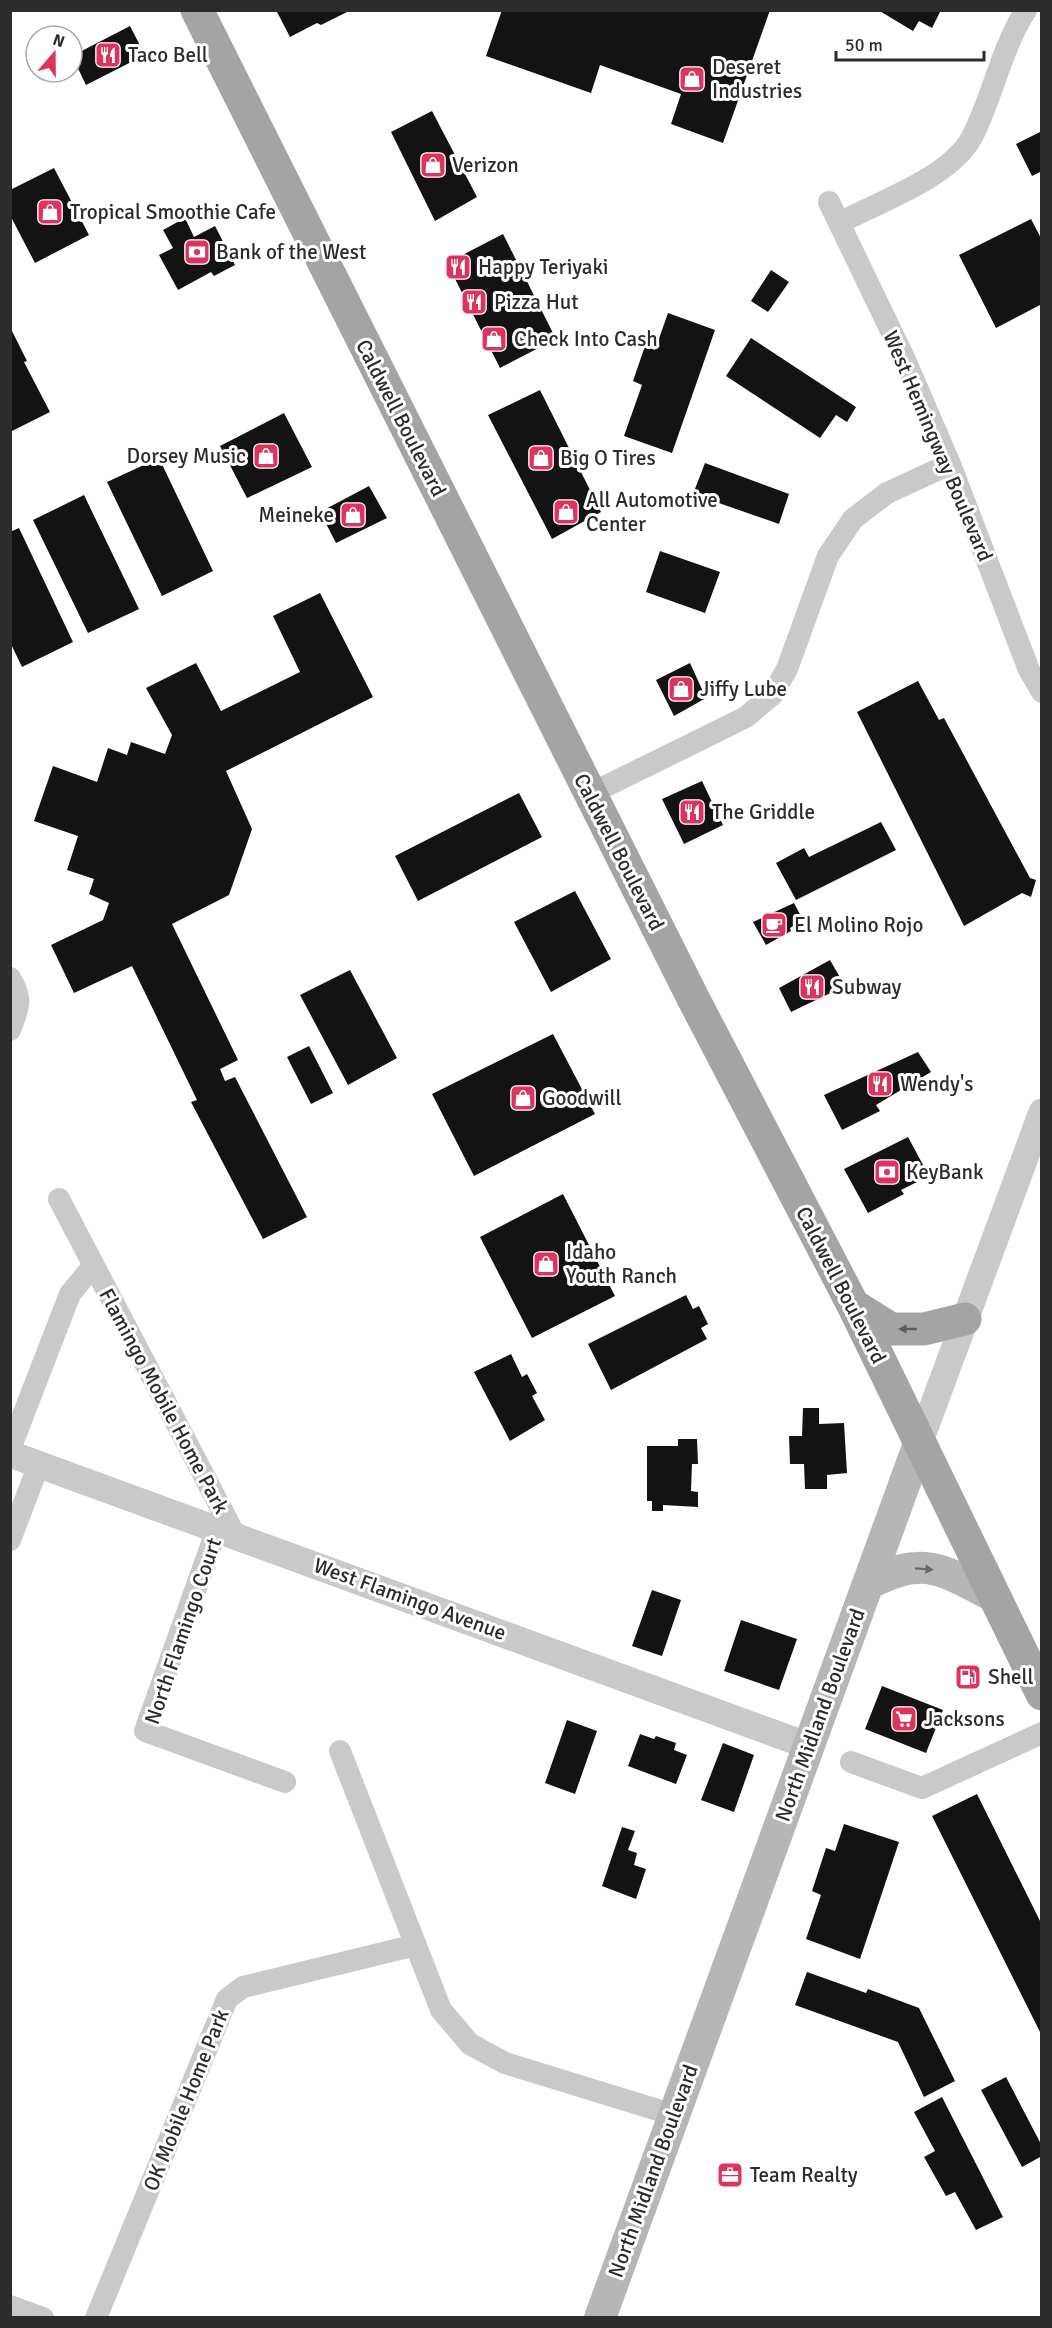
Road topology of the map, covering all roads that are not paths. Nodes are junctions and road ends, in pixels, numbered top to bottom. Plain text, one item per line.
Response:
1 (197, 10) edge
2 (1026, 10) edge
3 (830, 202) dead end
4 (839, 223) junction
5 (950, 464) junction
6 (1041, 692) edge
7 (590, 794) junction
8 (10, 978) edge
9 (10, 1030) edge
10 (1041, 1112) edge
11 (59, 1199) dead end
12 (93, 1266) junction
13 (853, 1305) junction
14 (965, 1319) junction
15 (920, 1444) junction
16 (10, 1449) edge
17 (10, 1454) edge
18 (39, 1464) junction
19 (226, 1532) junction
20 (10, 1540) edge
21 (868, 1583) junction
22 (994, 1597) junction
23 (1041, 1694) edge
24 (1041, 1733) edge
25 (809, 1746) junction
26 (340, 1751) dead end
27 (851, 1762) dead end
28 (285, 1782) dead end
29 (416, 1946) junction
30 (674, 2115) junction
31 (10, 2306) edge
32 (44, 2318) edge
33 (96, 2318) edge
34 (600, 2318) edge

1 - 7 main road, Caldwell Boulevard
2 - 4 street
3 - 4 street, West Hemingway Boulevard
4 - 5 street, West Hemingway Boulevard
5 - 6 street, West Hemingway Boulevard
5 - 7 street
7 - 13 main road, Caldwell Boulevard
8 - 9 street
10 - 14 street, North Midland Boulevard
11 - 12 street, Flamingo Mobile Home Park
12 - 16 street, Flamingo Mobile Home Park
12 - 19 street, Flamingo Mobile Home Park
14 -> 13 main road
13 - 15 main road, Caldwell Boulevard
14 - 15 street, North Midland Boulevard
15 - 21 main road, North Midland Boulevard
15 - 22 main road, Caldwell Boulevard
17 - 18 street, West Flamingo Avenue
18 - 19 street, West Flamingo Avenue
18 - 20 street
19 - 25 street, West Flamingo Avenue
19 - 28 street, North Flamingo Court
21 -> 22 main road
21 - 25 main road, North Midland Boulevard
22 - 23 main road, Caldwell Boulevard
24 - 27 street
25 - 30 main road, North Midland Boulevard
26 - 29 street
29 - 30 street
29 - 33 street, OK Mobile Home Park
30 - 34 main road, North Midland Boulevard
31 - 32 street

